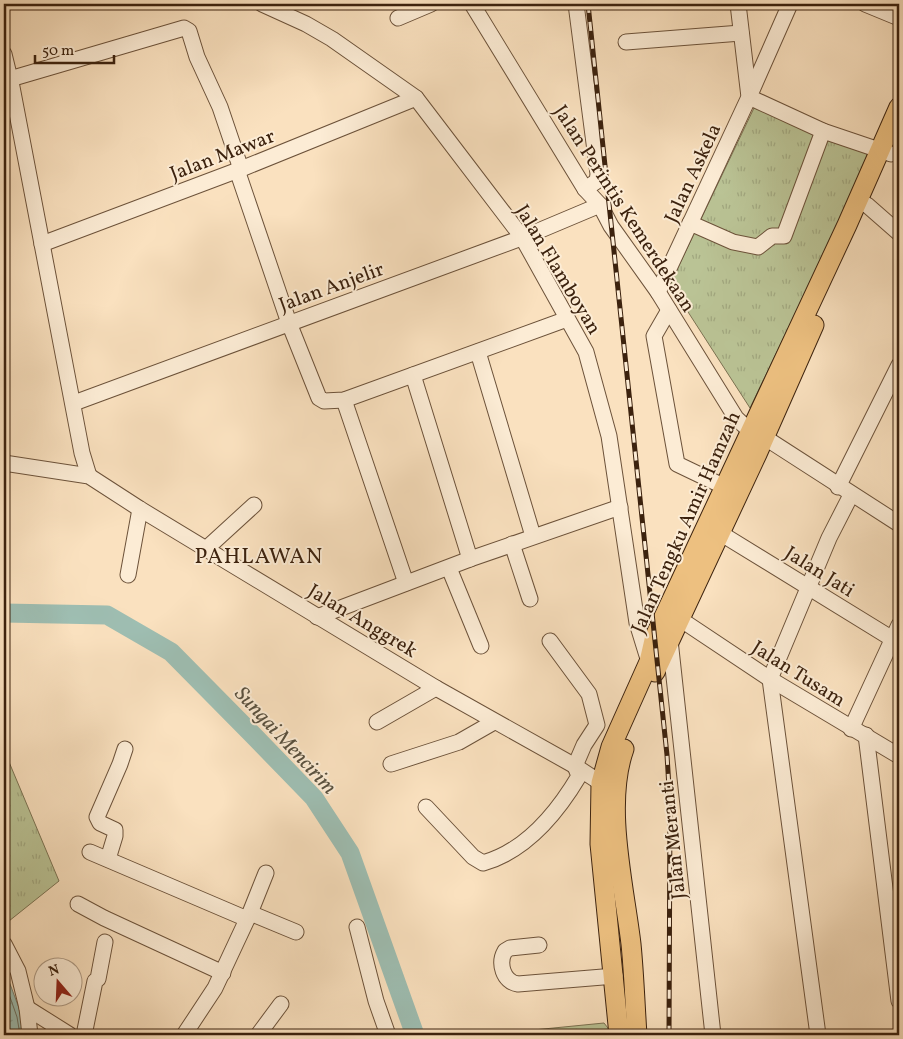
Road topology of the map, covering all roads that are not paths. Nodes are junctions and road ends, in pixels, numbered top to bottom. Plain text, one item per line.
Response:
1 (262, 4) edge
2 (431, 4) edge
3 (472, 4) edge
4 (576, 4) edge
5 (738, 4) edge
6 (790, 4) edge
7 (864, 4) edge
8 (398, 18) dead end
9 (899, 18) edge
10 (741, 33) junction
11 (626, 42) dead end
12 (4, 54) edge
13 (9, 84) edge
14 (416, 98) junction
15 (748, 98) junction
16 (899, 107) edge
17 (824, 132) junction
18 (899, 136) edge
19 (886, 152) junction
20 (239, 169) junction
21 (585, 189) junction
22 (600, 205) junction
23 (868, 206) junction
24 (690, 223) junction
25 (899, 233) edge
26 (522, 237) junction
27 (42, 244) junction
28 (658, 292) junction
29 (669, 310) junction
30 (567, 319) junction
31 (289, 323) junction
32 (478, 352) junction
33 (899, 365) edge
34 (413, 375) junction
35 (344, 400) junction
36 (74, 403) junction
37 (757, 434) junction
38 (4, 464) edge
39 (89, 476) junction
40 (725, 487) junction
41 (844, 491) junction
42 (254, 505) dead end
43 (620, 507) junction
44 (140, 509) junction
45 (899, 524) edge
46 (720, 533) junction
47 (533, 536) junction
48 (512, 544) junction
49 (207, 548) junction
50 (470, 559) junction
51 (449, 568) junction
52 (128, 575) dead end
53 (406, 583) junction
54 (809, 587) junction
55 (530, 599) dead end
56 (317, 617) junction
57 (680, 619) junction
58 (899, 625) edge
59 (670, 640) junction
60 (550, 641) dead end
61 (896, 641) edge
62 (481, 646) dead end
63 (649, 662) junction
64 (770, 679) junction
65 (436, 688) junction
66 (377, 722) dead end
67 (494, 722) junction
68 (852, 729) junction
69 (866, 735) junction
70 (125, 749) dead end
71 (899, 756) edge
72 (391, 764) dead end
73 (575, 766) junction
74 (608, 788) junction
75 (426, 807) dead end
76 (90, 852) dead end
77 (108, 859) junction
78 (266, 873) dead end
79 (78, 904) dead end
80 (249, 916) junction
81 (356, 927) dead end
82 (296, 932) dead end
83 (105, 942) dead end
84 (4, 944) edge
85 (539, 945) dead end
86 (223, 972) junction
87 (615, 976) junction
88 (899, 1001) edge
89 (281, 1004) dead end
90 (27, 1008) junction
91 (30, 1035) edge
92 (70, 1035) edge
93 (84, 1035) edge
94 (184, 1035) edge
95 (258, 1035) edge
96 (388, 1035) edge
97 (620, 1035) edge
98 (637, 1035) edge
99 (713, 1035) edge
100 (818, 1035) edge

1 - 14 street, Jalan Flamboyan
2 - 8 street
3 - 21 street, Jalan Perintis Kemerdekaan
4 - 21 street
5 - 10 street
6 - 15 street, Jalan Askela
7 - 9 street
10 - 11 street
10 - 15 street
12 - 13 street
13 - 20 street
13 - 27 street
14 - 20 street, Jalan Mawar
14 - 26 street, Jalan Flamboyan
15 - 17 street
15 - 24 street, Jalan Askela
16 - 19 main road, Jalan Tengku Amir Hamzah
17 - 19 street
17 - 24 street
18 - 19 main road, Jalan Tengku Amir Hamzah
19 - 23 main road, Jalan Tengku Amir Hamzah
19 - 37 main road, Jalan Tengku Amir Hamzah
20 - 27 street, Jalan Mawar
20 - 31 street
21 - 22 street, Jalan Perintis Kemerdekaan
22 - 26 street, Jalan Anjelir
22 - 28 street, Jalan Perintis Kemerdekaan
23 - 25 street
23 - 37 main road, Jalan Tengku Amir Hamzah
24 - 28 street, Jalan Askela
26 - 30 street, Jalan Flamboyan
26 - 31 street, Jalan Anjelir
27 - 36 street
28 - 29 street, Jalan Perintis Kemerdekaan
29 - 37 street, Jalan Perintis Kemerdekaan
29 - 40 street
30 - 32 street
30 - 43 street, Jalan Flamboyan
31 - 35 street
31 - 36 street, Jalan Anjelir
32 - 34 street
32 - 47 street
33 - 41 street
34 - 35 street
34 - 50 street
35 - 53 street
36 - 39 street
37 - 40 main road, Jalan Tengku Amir Hamzah
37 - 41 street, Jalan Perintis Kemerdekaan
37 - 46 main road, Jalan Tengku Amir Hamzah
38 - 39 street, Jalan Anggrek
39 - 44 street, Jalan Anggrek
40 - 63 main road, Jalan Tengku Amir Hamzah
41 - 45 street, Jalan Perintis Kemerdekaan
41 - 54 street
42 - 49 street
43 - 47 street
43 - 63 street, Jalan Flamboyan
44 - 49 street, Jalan Anggrek
44 - 52 street
46 - 54 street, Jalan Jati
46 - 57 main road, Jalan Tengku Amir Hamzah
47 - 48 street
48 - 50 street
48 - 55 street
49 - 56 street, Jalan Anggrek
50 - 51 street
51 - 53 street
51 - 62 street
53 - 56 street
54 - 61 street, Jalan Jati
54 - 64 street
56 - 65 street, Jalan Anggrek
57 - 59 main road, Jalan Tengku Amir Hamzah
57 - 64 street, Jalan Tusam
58 - 61 street
59 - 74 main road, Jalan Tengku Amir Hamzah
59 - 99 street, Jalan Meranti
60 - 73 street
61 - 68 street
63 - 74 main road, Jalan Tengku Amir Hamzah
64 - 68 street, Jalan Tusam
64 - 100 street
65 - 66 street
65 - 67 street, Jalan Anggrek
67 - 72 street
67 - 73 street, Jalan Anggrek
68 - 69 street, Jalan Tusam
69 - 71 street, Jalan Tusam
69 - 88 street
70 - 77 street
73 - 74 street, Jalan Anggrek
73 - 75 street
74 - 87 main road, Jalan Tengku Amir Hamzah
74 - 98 main road, Jalan Tengku Amir Hamzah
76 - 77 street
77 - 80 street
78 - 80 street
79 - 86 street
80 - 82 street
80 - 86 street
81 - 96 street
83 - 93 street
84 - 90 street
85 - 87 street
86 - 94 street
87 - 97 main road, Jalan Tengku Amir Hamzah
89 - 95 street
90 - 91 street
90 - 92 street

